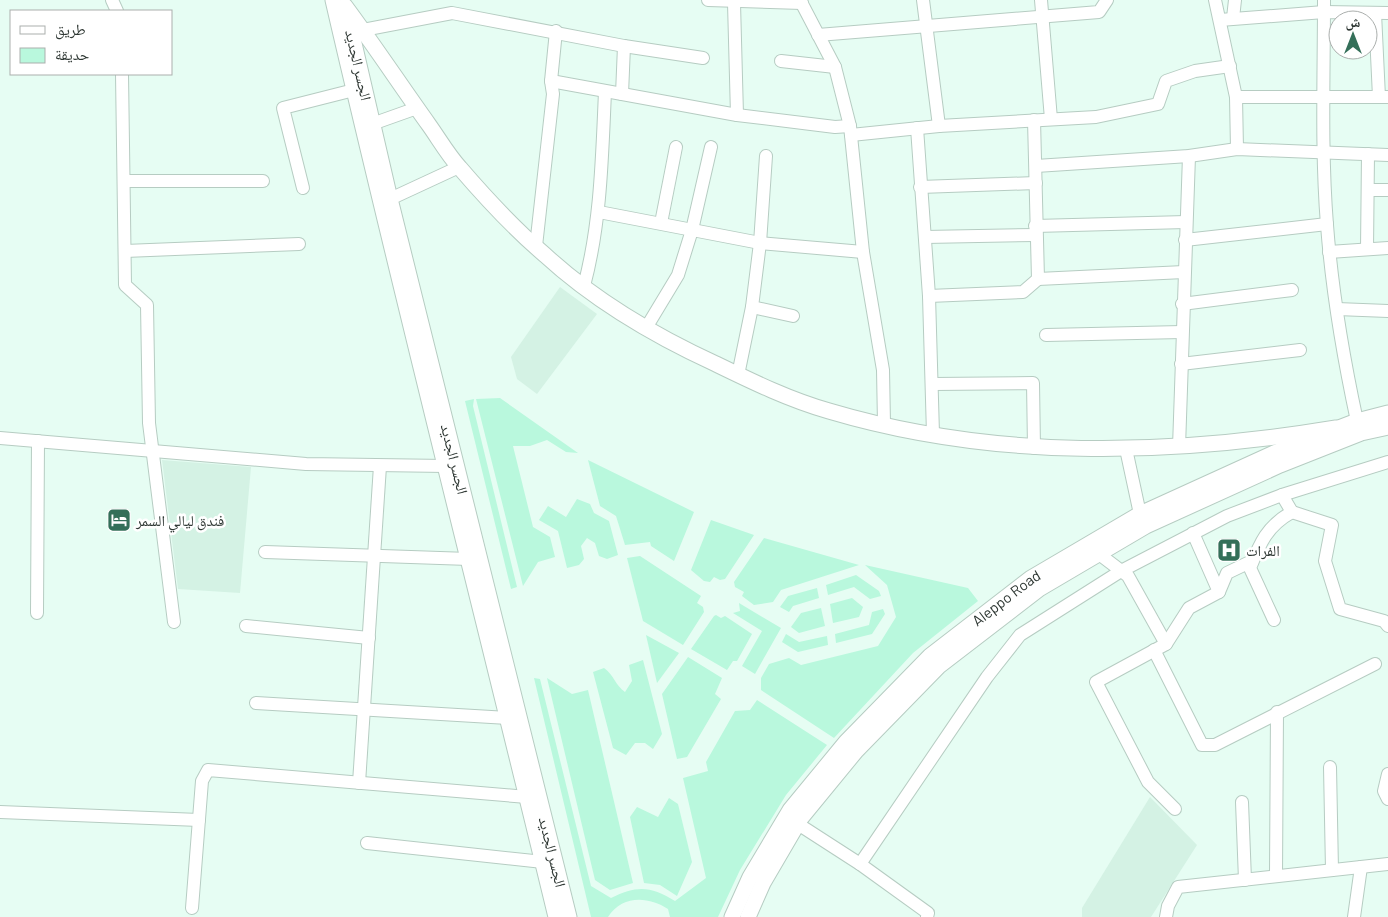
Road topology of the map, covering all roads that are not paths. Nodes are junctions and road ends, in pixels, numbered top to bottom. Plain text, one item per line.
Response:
1 (708, 0) edge
2 (922, 0) edge
3 (1042, 0) edge
4 (1107, 0) edge
5 (1215, 0) edge
6 (1234, 0) edge
7 (340, 2) edge
8 (734, 2) junction
9 (801, 2) edge
10 (1324, 6) edge
11 (1382, 13) edge
12 (1043, 17) junction
13 (1226, 19) junction
14 (926, 24) junction
15 (363, 30) junction
16 (556, 31) junction
17 (818, 35) junction
18 (624, 46) junction
19 (703, 58) dead end
20 (781, 62) dead end
21 (1230, 66) junction
22 (835, 68) junction
23 (122, 75) edge
24 (552, 81) junction
25 (354, 90) junction
26 (605, 92) junction
27 (622, 94) junction
28 (1236, 97) junction
29 (1324, 97) junction
30 (1384, 97) edge
31 (417, 108) junction
32 (737, 115) junction
33 (1051, 119) junction
34 (1034, 120) junction
35 (372, 124) junction
36 (939, 126) junction
37 (917, 128) junction
38 (850, 130) junction
39 (676, 147) dead end
40 (711, 147) dead end
41 (1237, 149) junction
42 (1324, 151) junction
43 (1368, 154) junction
44 (1388, 154) edge
45 (766, 156) dead end
46 (1189, 156) junction
47 (1036, 166) junction
48 (459, 167) junction
49 (124, 181) junction
50 (263, 181) dead end
51 (1036, 183) junction
52 (920, 187) junction
53 (303, 188) dead end
54 (1368, 190) junction
55 (1388, 190) edge
56 (390, 200) junction
57 (599, 212) junction
58 (1186, 222) junction
59 (661, 223) junction
60 (1327, 224) junction
61 (692, 230) junction
62 (1035, 231) junction
63 (924, 237) junction
64 (1185, 240) junction
65 (760, 243) junction
66 (299, 244) dead end
67 (536, 246) junction
68 (1388, 248) edge
69 (1367, 249) junction
70 (125, 251) junction
71 (863, 252) junction
72 (1329, 252) junction
73 (1184, 272) junction
74 (1038, 279) junction
75 (584, 286) junction
76 (1292, 290) dead end
77 (928, 296) junction
78 (1182, 304) junction
79 (752, 307) junction
80 (1337, 309) junction
81 (1388, 311) edge
82 (793, 316) dead end
83 (646, 328) junction
84 (1182, 332) junction
85 (1046, 335) dead end
86 (1300, 350) dead end
87 (1182, 364) junction
88 (738, 375) junction
89 (933, 384) junction
90 (1388, 413) edge
91 (1357, 420) junction
92 (884, 424) junction
93 (1388, 427) edge
94 (1336, 428) junction
95 (933, 434) junction
96 (0, 438) edge
97 (38, 441) junction
98 (1179, 447) junction
99 (1034, 448) junction
100 (1126, 449) junction
101 (154, 451) junction
102 (1388, 462) edge
103 (380, 466) junction
104 (446, 466) junction
105 (1282, 494) junction
106 (1292, 512) junction
107 (1140, 514) junction
108 (1193, 533) junction
109 (265, 552) dead end
110 (1099, 554) junction
111 (374, 556) junction
112 (470, 559) junction
113 (1252, 561) junction
114 (1121, 570) junction
115 (1220, 592) junction
116 (37, 613) dead end
117 (1274, 620) dead end
118 (174, 622) dead end
119 (246, 626) dead end
120 (1388, 626) edge
121 (369, 638) junction
122 (1166, 644) junction
123 (1154, 650) junction
124 (1375, 664) dead end
125 (256, 703) dead end
126 (364, 709) junction
127 (1277, 712) junction
128 (508, 718) junction
129 (1330, 767) dead end
130 (1388, 774) edge
131 (359, 783) junction
132 (527, 797) junction
133 (1388, 799) edge
134 (1242, 802) dead end
135 (1175, 809) dead end
136 (0, 812) edge
137 (199, 820) junction
138 (798, 824) junction
139 (367, 843) dead end
140 (543, 862) junction
141 (860, 864) junction
142 (1388, 864) edge
143 (1361, 867) junction
144 (1332, 870) junction
145 (1276, 876) junction
146 (1245, 880) junction
147 (192, 908) dead end
148 (556, 917) edge
149 (569, 917) edge
150 (732, 917) edge
151 (748, 917) edge
152 (927, 917) edge
153 (1166, 917) edge
154 (1354, 917) edge

1 - 8 street
2 - 14 street
3 - 12 street
4 - 12 street
5 - 13 street
6 - 13 street
7 - 15 main road
7 - 25 main road, الجسر الجديد
7 - 35 main road, الجسر الجديد
8 - 9 street
8 - 32 street
9 - 17 street
10 - 11 street
10 - 13 street
10 - 29 street
11 - 30 street
12 - 14 street
12 - 33 street
13 - 21 street
14 - 17 street
14 - 36 street
15 - 16 street
15 - 31 main road
16 - 18 street
16 - 24 street
17 - 22 street
18 - 19 street
18 - 27 street
20 - 22 street
21 - 28 street
21 - 33 street
22 - 38 street
23 - 49 street
24 - 26 street
24 - 67 street
25 - 53 street
25 - 104 main road, الجسر الجديد
26 - 27 street
26 - 57 street
27 - 32 street
28 - 29 street
28 - 41 street
29 - 30 street
29 - 42 street
31 - 35 street
31 - 48 main road
32 - 38 street
33 - 34 street
34 - 36 street
34 - 47 street
35 - 56 main road, الجسر الجديد
36 - 37 street
37 - 38 street
37 - 52 street
38 - 71 street
39 - 59 street
40 - 61 street
41 - 42 street
41 - 46 street
42 - 43 street
42 - 60 street
43 - 44 street
43 - 54 street
45 - 65 street
46 - 47 street
46 - 58 street
47 - 51 street
48 - 56 street
48 - 67 main road
49 - 50 street
49 - 70 street
51 - 52 street
51 - 62 street
52 - 63 street
54 - 55 street
54 - 69 street
56 - 149 main road, الجسر الجديد
57 - 59 street
57 - 75 street
58 - 62 street
58 - 64 street
59 - 61 street
60 - 64 street
60 - 72 street
61 - 65 street
61 - 83 street
62 - 63 street
62 - 74 street
63 - 77 street
64 - 73 street
65 - 71 street
65 - 79 street
66 - 70 street
67 - 75 main road
68 - 69 street
69 - 72 street
70 - 101 street
71 - 92 street
72 - 80 street
73 - 74 street
73 - 78 street
74 - 77 street
75 - 83 main road
76 - 78 street
77 - 89 street
78 - 84 street
79 - 82 street
79 - 88 street
80 - 81 street
80 - 91 street
83 - 88 main road
84 - 85 street
84 - 87 street
86 - 87 street
87 - 98 street
88 - 92 main road
89 - 95 street
89 - 99 street
90 - 91 main road, Aleppo Road
91 - 94 main road, Aleppo Road
92 - 95 main road
93 - 110 main road, Aleppo Road
94 - 98 main road
94 - 107 main road, Aleppo Road
95 - 99 main road
96 - 97 street
97 - 101 street
97 - 116 street
98 - 100 main road
99 - 100 main road
100 - 107 street
101 - 103 street
101 - 118 street
102 - 105 street
103 - 104 street
103 - 111 street
104 - 112 main road, الجسر الجديد
105 - 106 street
105 - 108 street
106 - 113 street
106 - 120 street
107 - 150 main road, Aleppo Road
108 - 114 street
108 - 115 street
109 - 111 street
110 - 114 street
110 - 138 main road, Aleppo Road
111 - 112 street
111 - 121 street
112 - 128 main road, الجسر الجديد
113 - 115 street
113 - 117 street
114 - 122 street
114 - 141 street
115 - 122 street
119 - 121 street
121 - 126 street
122 - 123 street
123 - 127 street
123 - 135 street
124 - 127 street
125 - 126 street
126 - 128 street
126 - 131 street
127 - 145 street
128 - 132 main road, الجسر الجديد
129 - 144 street
130 - 133 street
131 - 132 street
131 - 137 street
132 - 140 main road, الجسر الجديد
134 - 146 street
136 - 137 street
137 - 147 street
138 - 141 street
138 - 151 main road, Aleppo Road
139 - 140 street
140 - 148 main road, الجسر الجديد
141 - 152 street
142 - 143 street
143 - 144 street
143 - 154 street
144 - 145 street
145 - 146 street
146 - 153 street

